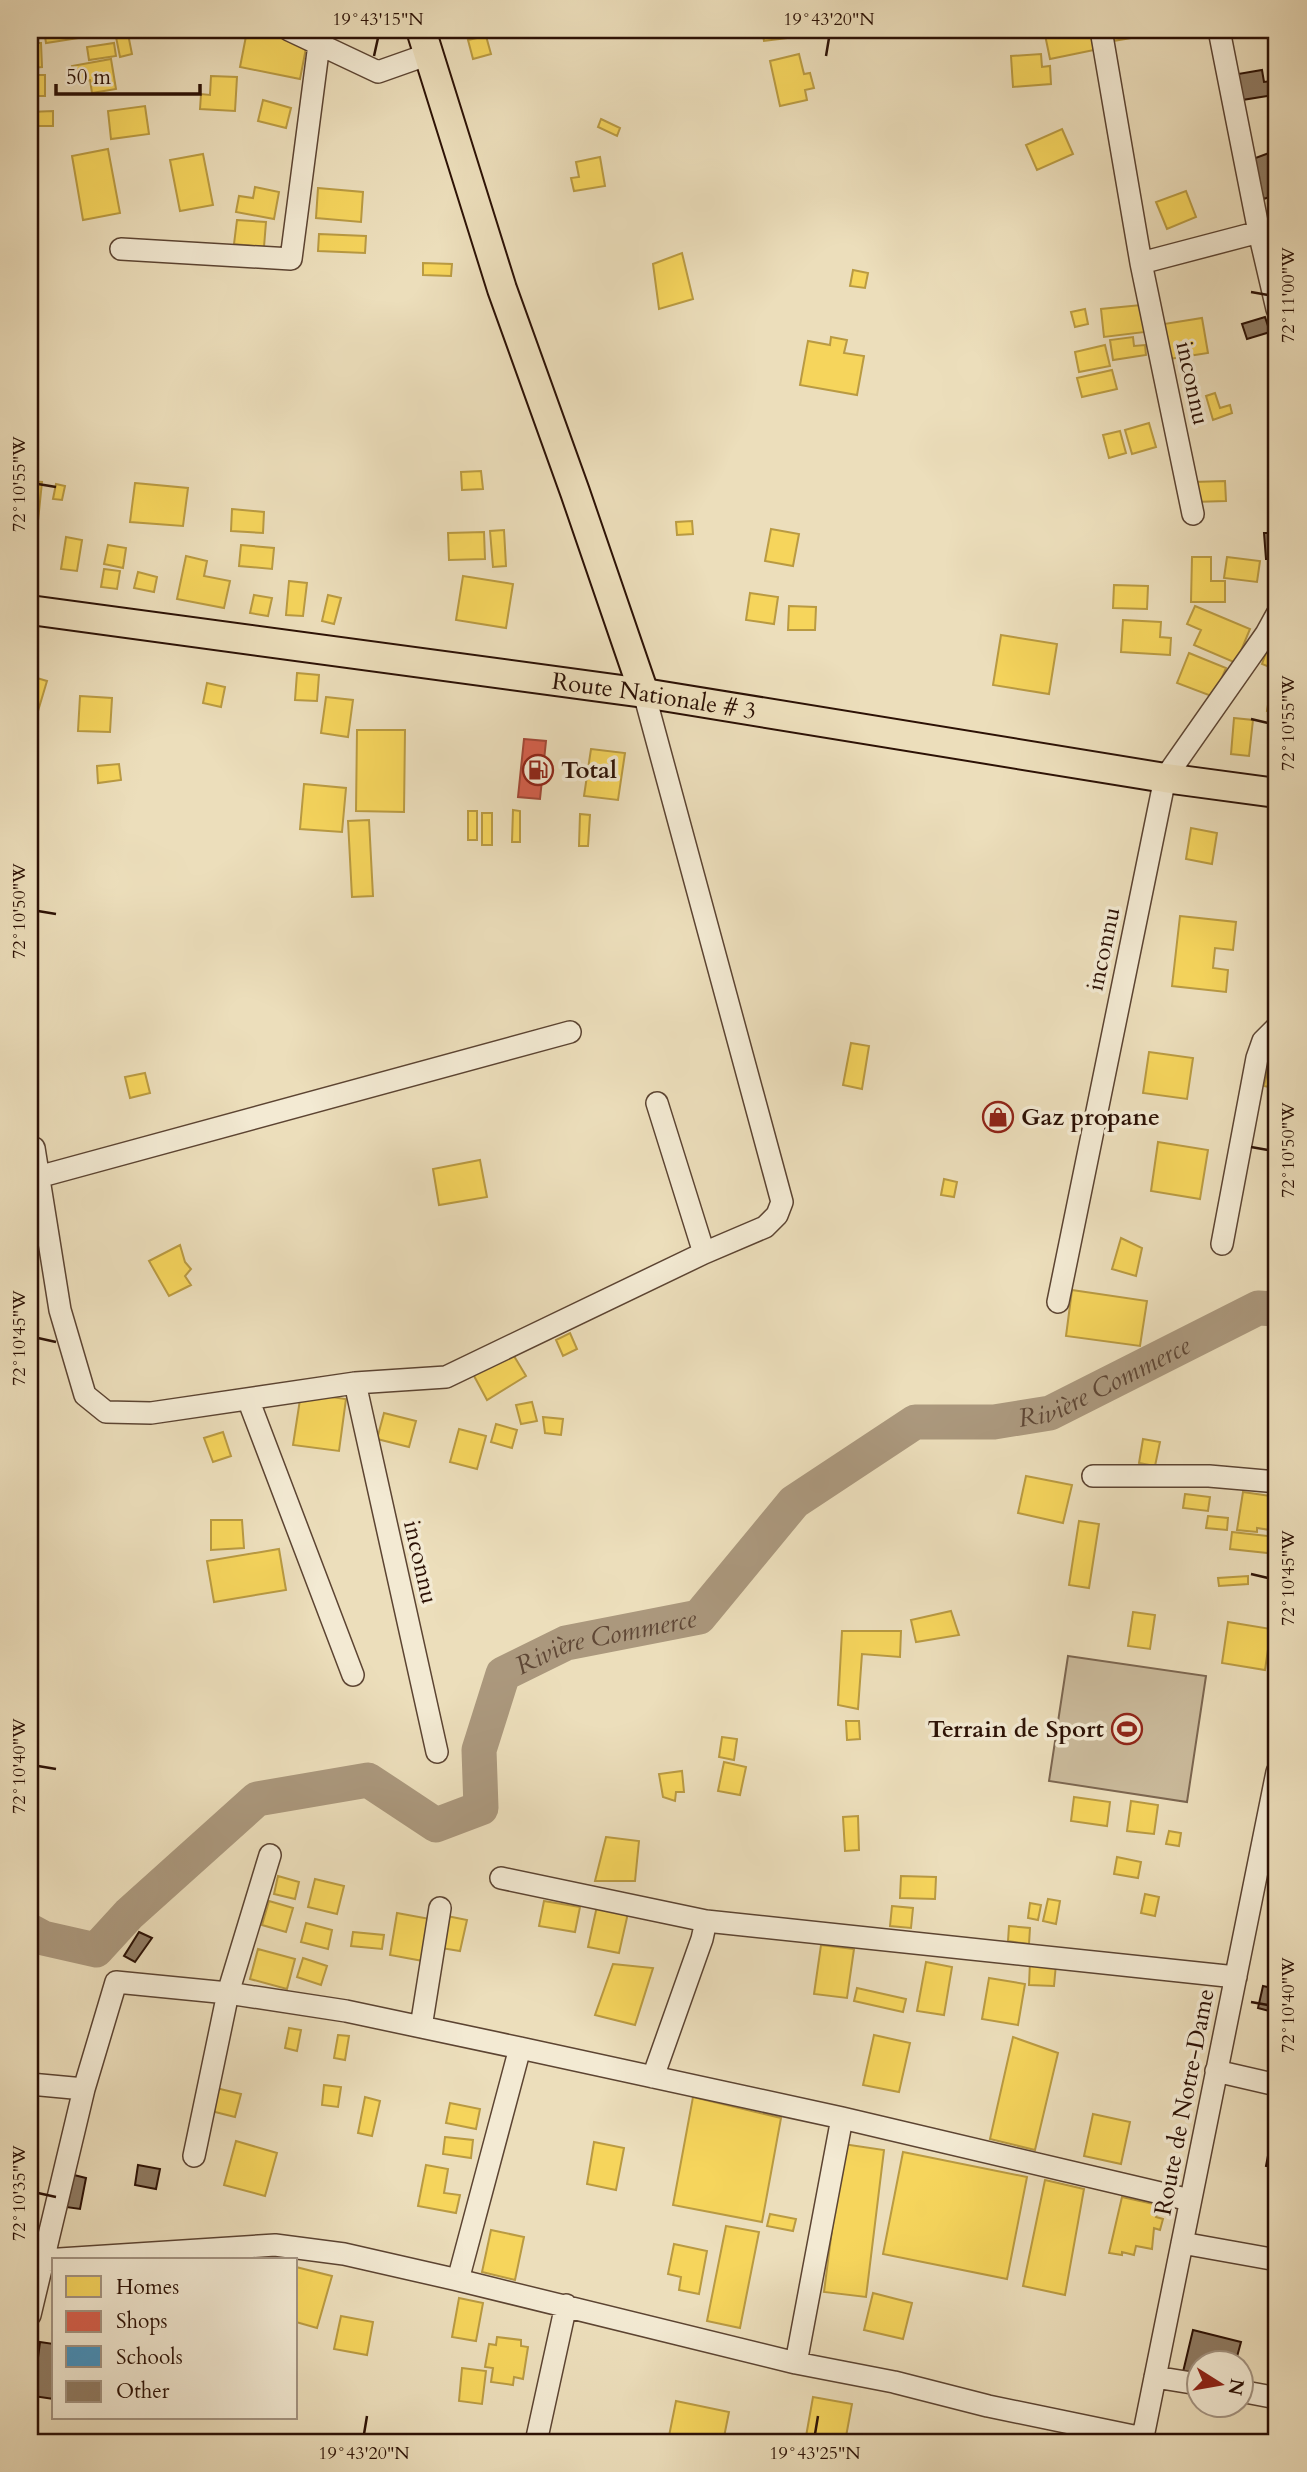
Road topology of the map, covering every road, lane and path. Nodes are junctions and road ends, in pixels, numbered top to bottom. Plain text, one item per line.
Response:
1 (289, 30) edge
2 (1101, 30) edge
3 (1219, 30) edge
4 (425, 42) edge
5 (319, 44) junction
6 (1259, 232) junction
7 (121, 249) dead end
8 (1141, 262) junction
9 (1277, 309) edge
10 (1193, 514) dead end
11 (30, 610) edge
12 (1277, 614) edge
13 (1272, 636) edge
14 (644, 692) junction
15 (1165, 778) junction
16 (1277, 793) edge
17 (1277, 1027) edge
18 (570, 1032) dead end
19 (657, 1103) dead end
20 (31, 1142) edge
21 (38, 1177) junction
22 (1222, 1244) dead end
23 (704, 1253) junction
24 (1058, 1302) dead end
25 (355, 1383) junction
26 (248, 1399) junction
27 (1093, 1476) dead end
28 (1277, 1482) edge
29 (353, 1675) dead end
30 (437, 1752) dead end
31 (1277, 1772) edge
32 (270, 1855) dead end
33 (501, 1878) dead end
34 (440, 1908) dead end
35 (706, 1921) junction
36 (1236, 1977) junction
37 (228, 1993) junction
38 (421, 2027) junction
39 (520, 2048) junction
40 (1216, 2071) junction
41 (653, 2077) junction
42 (30, 2084) edge
43 (1277, 2085) edge
44 (85, 2089) junction
45 (842, 2118) junction
46 (194, 2157) dead end
47 (1190, 2200) junction
48 (1182, 2244) junction
49 (75, 2258) edge
50 (52, 2259) edge
51 (44, 2260) junction
52 (1277, 2260) edge
53 (458, 2280) junction
54 (566, 2305) junction
55 (30, 2315) edge
56 (796, 2363) junction
57 (1155, 2377) junction
58 (1184, 2382) edge
59 (1254, 2394) edge
60 (1277, 2398) edge
61 (1143, 2440) edge
62 (536, 2442) edge

1 - 5 street
2 - 8 street, inconnu
3 - 6 street
4 - 5 street
4 - 14 main road
5 - 7 street
6 - 8 street
6 - 9 street
8 - 10 street, inconnu
11 - 14 main road, Route Nationale # 3
12 - 13 street, inconnu
13 - 15 street, inconnu
14 - 15 main road, Route Nationale # 3
14 - 23 street
15 - 16 main road, Route Nationale # 3
15 - 24 street, inconnu
17 - 22 street
18 - 21 street
19 - 23 street
20 - 21 street
21 - 26 street
23 - 25 street
25 - 26 street
25 - 30 street, inconnu
26 - 29 street
27 - 28 street
31 - 36 street, Route de Notre-Dame
32 - 37 street
33 - 35 street
34 - 38 street
35 - 36 street
35 - 41 street
36 - 40 street, Route de Notre-Dame
37 - 38 street
37 - 44 street
37 - 46 street
38 - 39 street
39 - 41 street
39 - 53 street
40 - 43 street
40 - 47 street, Route de Notre-Dame
41 - 45 street
42 - 44 street
44 - 51 street
45 - 47 street
45 - 56 street
47 - 48 street, Route de Notre-Dame
48 - 52 street
48 - 57 street, Route de Notre-Dame
49 - 53 street
50 - 51 street
51 - 55 street
53 - 54 street
54 - 56 street
54 - 62 street
56 - 61 street
57 - 58 street
57 - 61 street, Route de Notre-Dame
59 - 60 street

